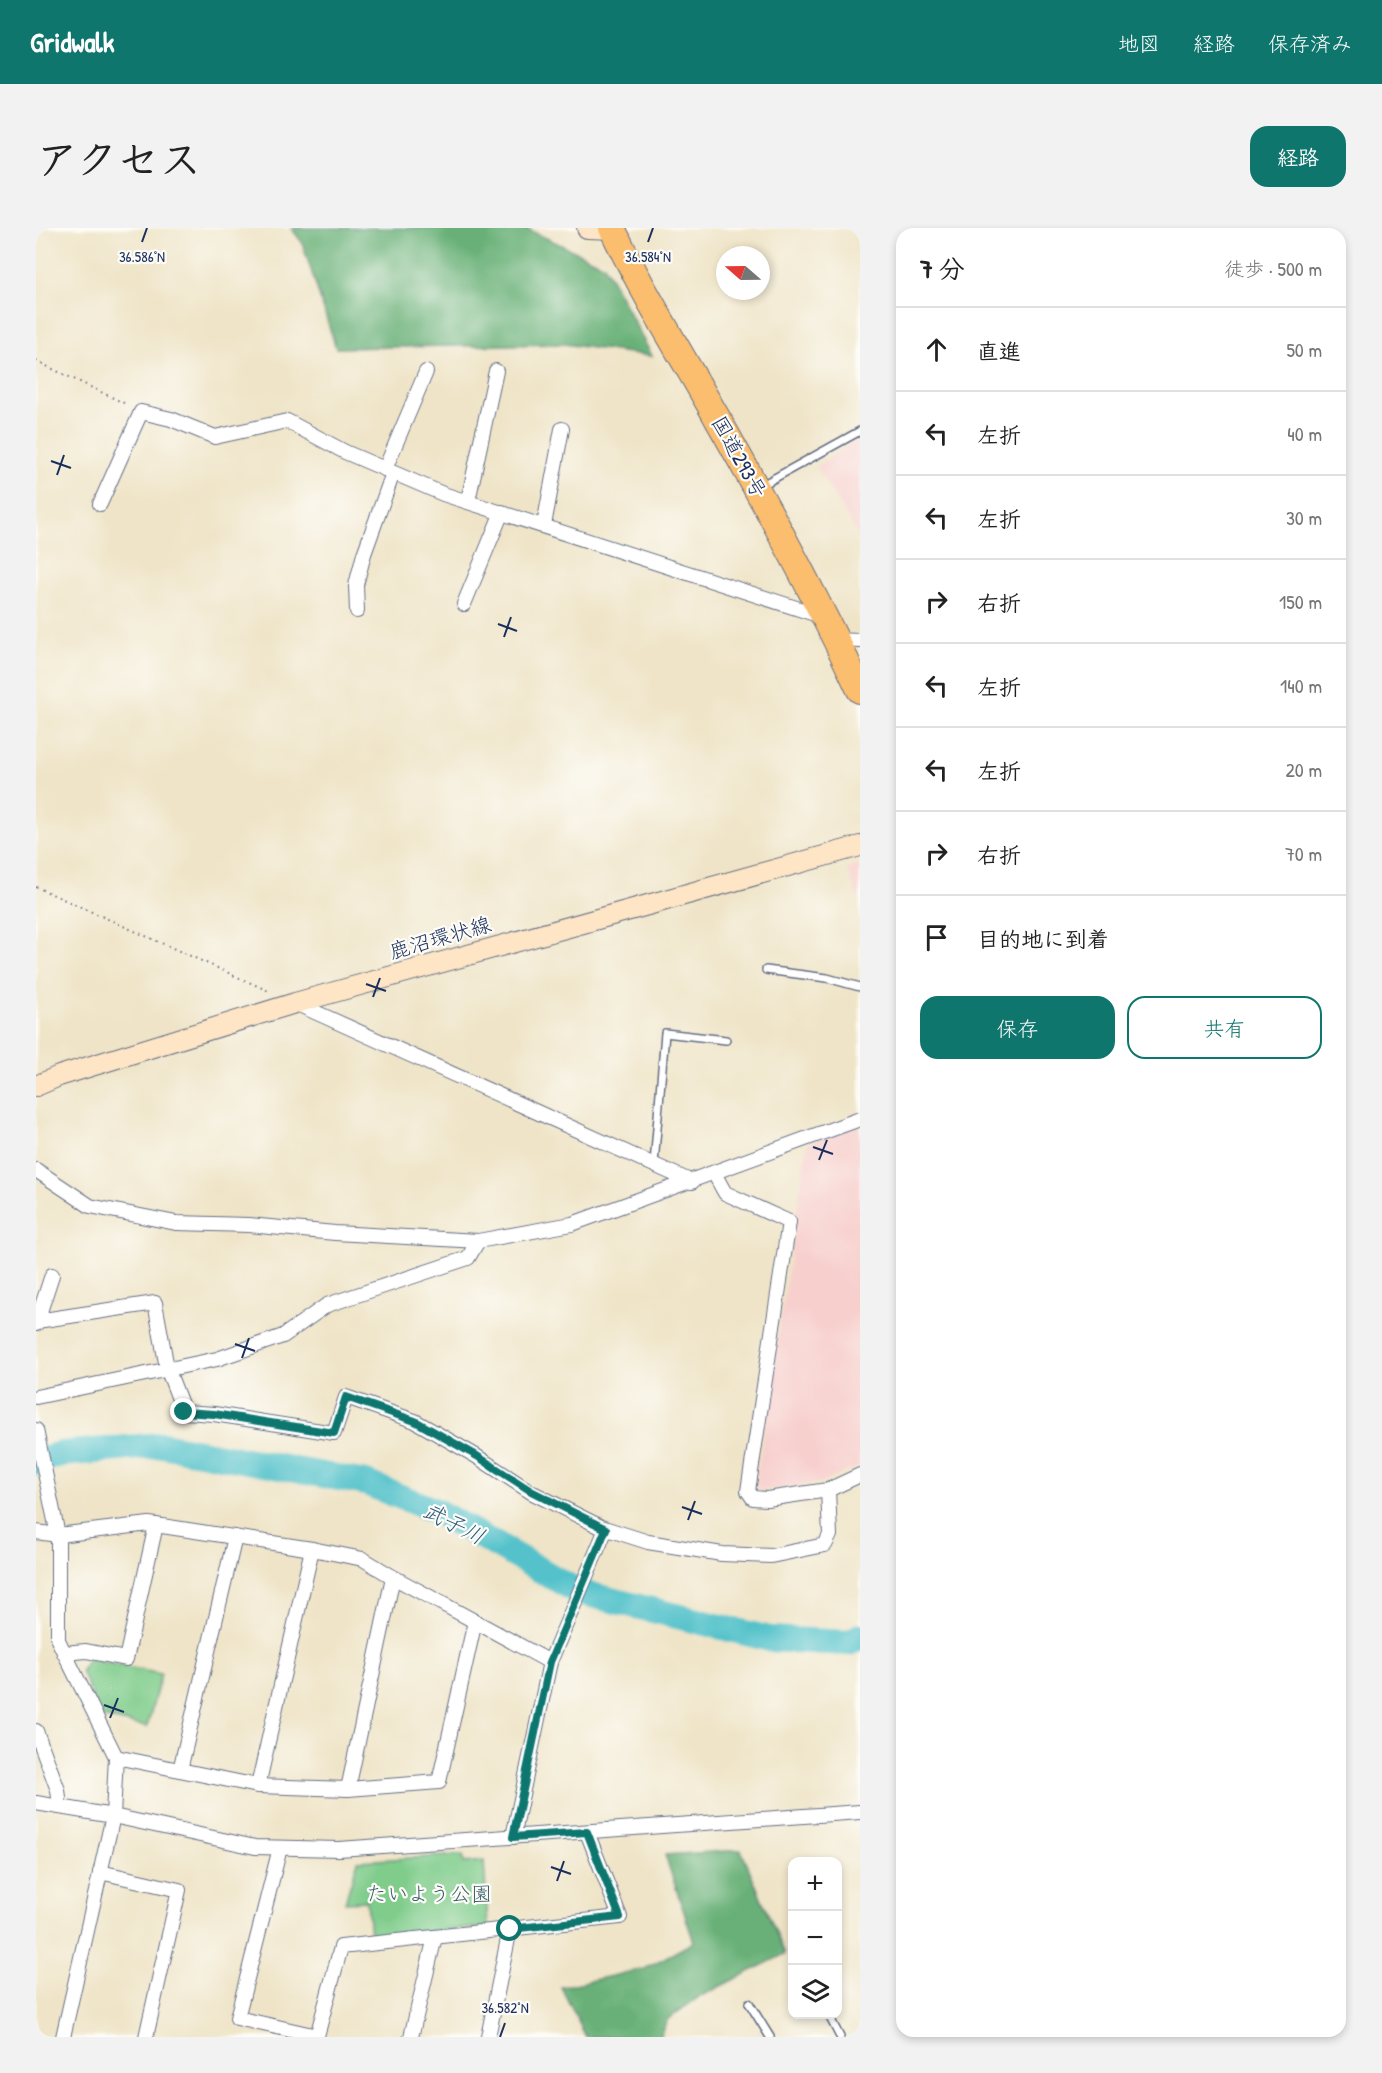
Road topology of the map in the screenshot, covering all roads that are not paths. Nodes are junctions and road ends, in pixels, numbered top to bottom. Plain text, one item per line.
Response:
1 (587, 228) edge
2 (613, 229) edge
3 (496, 371) dead end
4 (426, 372) dead end
5 (561, 429) dead end
6 (860, 431) edge
7 (389, 471) junction
8 (757, 488) junction
9 (468, 501) junction
10 (100, 504) dead end
11 (502, 512) junction
12 (544, 525) junction
13 (464, 604) dead end
14 (357, 611) dead end
15 (841, 633) edge
16 (860, 690) edge
17 (860, 846) edge
18 (766, 970) dead end
19 (860, 987) edge
20 (296, 1003) junction
21 (726, 1040) dead end
22 (36, 1086) edge
23 (860, 1119) edge
24 (654, 1164) junction
25 (36, 1170) edge
26 (714, 1173) junction
27 (692, 1182) junction
28 (478, 1241) junction
29 (52, 1275) dead end
30 (37, 1323) edge
31 (167, 1368) junction
32 (36, 1397) edge
33 (36, 1430) edge
34 (860, 1475) edge
35 (828, 1490) junction
36 (156, 1525) junction
37 (606, 1529) junction
38 (36, 1532) edge
39 (58, 1535) junction
40 (235, 1537) junction
41 (312, 1549) junction
42 (393, 1577) junction
43 (475, 1621) junction
44 (64, 1653) junction
45 (550, 1662) junction
46 (36, 1731) edge
47 (116, 1757) junction
48 (180, 1770) junction
49 (258, 1786) junction
50 (348, 1789) junction
51 (36, 1803) edge
52 (60, 1807) junction
53 (860, 1812) edge
54 (113, 1816) junction
55 (587, 1832) junction
56 (513, 1837) junction
57 (280, 1848) junction
58 (100, 1872) junction
59 (510, 1929) junction
60 (435, 1937) junction
61 (749, 2003) dead end
62 (831, 2019) edge
63 (63, 2037) edge
64 (146, 2037) edge
65 (411, 2037) edge
66 (488, 2037) edge
67 (770, 2037) edge
68 (840, 2037) edge

1 - 2 main road
2 - 8 highway, 国道293号
3 - 9 street
4 - 7 street
5 - 12 street
6 - 8 lane
7 - 9 street
7 - 10 street
7 - 14 street
8 - 15 highway, 国道293号
9 - 11 street
11 - 12 street
11 - 13 street
12 - 15 street
15 - 16 highway, 国道293号
17 - 20 main road, 鹿沼環状線
18 - 19 lane
20 - 22 main road, 鹿沼環状線
20 - 24 street
21 - 24 lane
23 - 26 street
24 - 27 street
25 - 28 street
26 - 27 street
26 - 35 street
27 - 28 street
28 - 31 street
29 - 30 street
30 - 31 street
31 - 32 street
31 - 37 street
33 - 39 street
34 - 35 street
35 - 37 street
36 - 39 street
36 - 40 street
36 - 44 street
37 - 45 street
38 - 39 street
39 - 44 street
40 - 41 street
40 - 48 street
41 - 42 street
41 - 49 street
42 - 43 street
42 - 50 street
43 - 45 street
43 - 50 street
44 - 47 street
45 - 56 street
46 - 52 street
47 - 48 street
47 - 54 street
48 - 49 street
49 - 50 street
51 - 52 street
52 - 54 street
53 - 55 street
54 - 57 street
54 - 58 street
55 - 56 street
55 - 59 street
56 - 57 street
57 - 60 street
58 - 63 street
58 - 64 street
59 - 60 street
59 - 66 street
60 - 65 street
61 - 67 lane
62 - 68 lane

